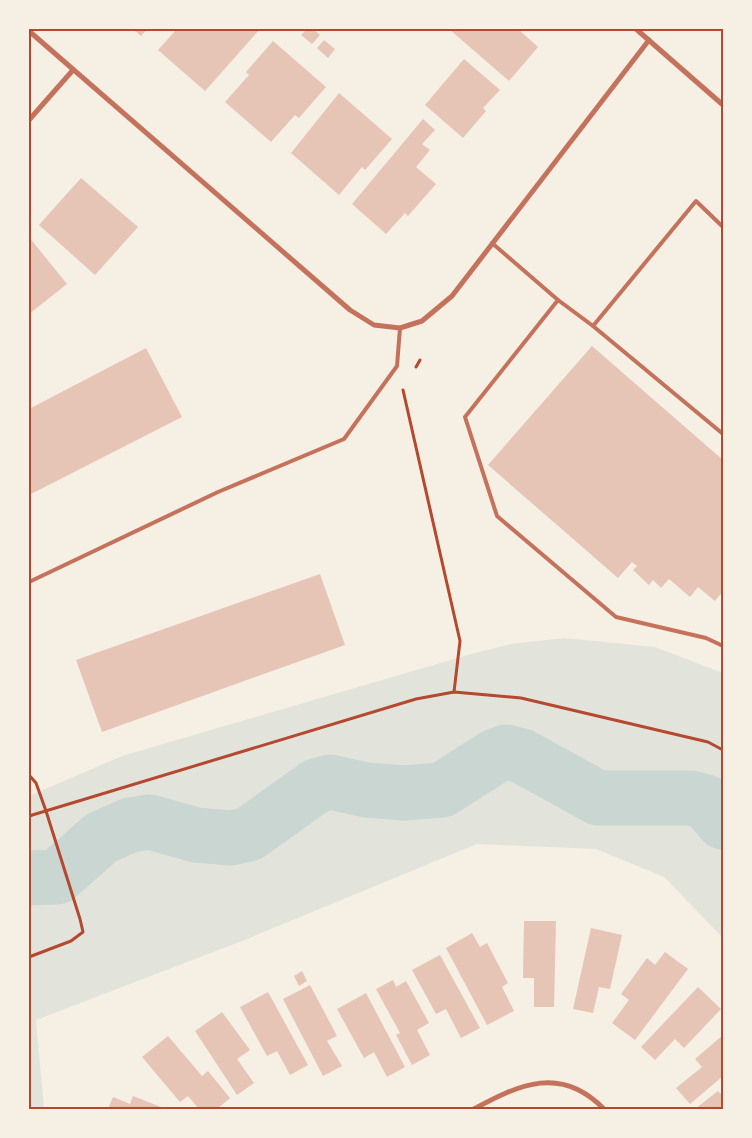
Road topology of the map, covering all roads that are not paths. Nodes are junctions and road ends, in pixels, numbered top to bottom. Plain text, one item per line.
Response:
1 (636, 29) edge
2 (29, 31) edge
3 (649, 40) junction
4 (73, 70) junction
5 (723, 105) edge
6 (29, 120) edge
7 (723, 227) edge
8 (492, 243) junction
9 (558, 300) junction
10 (593, 326) junction
11 (400, 328) junction
12 (723, 434) edge
13 (29, 582) edge
14 (723, 646) edge
15 (474, 1109) edge
16 (604, 1109) edge

1 - 3 street
2 - 4 street
3 - 5 street
3 - 8 street
4 - 6 street
4 - 11 street
7 - 10 lane
8 - 9 lane
8 - 11 street
9 - 10 lane
9 - 14 lane
10 - 12 lane
11 - 13 lane
15 - 16 street

